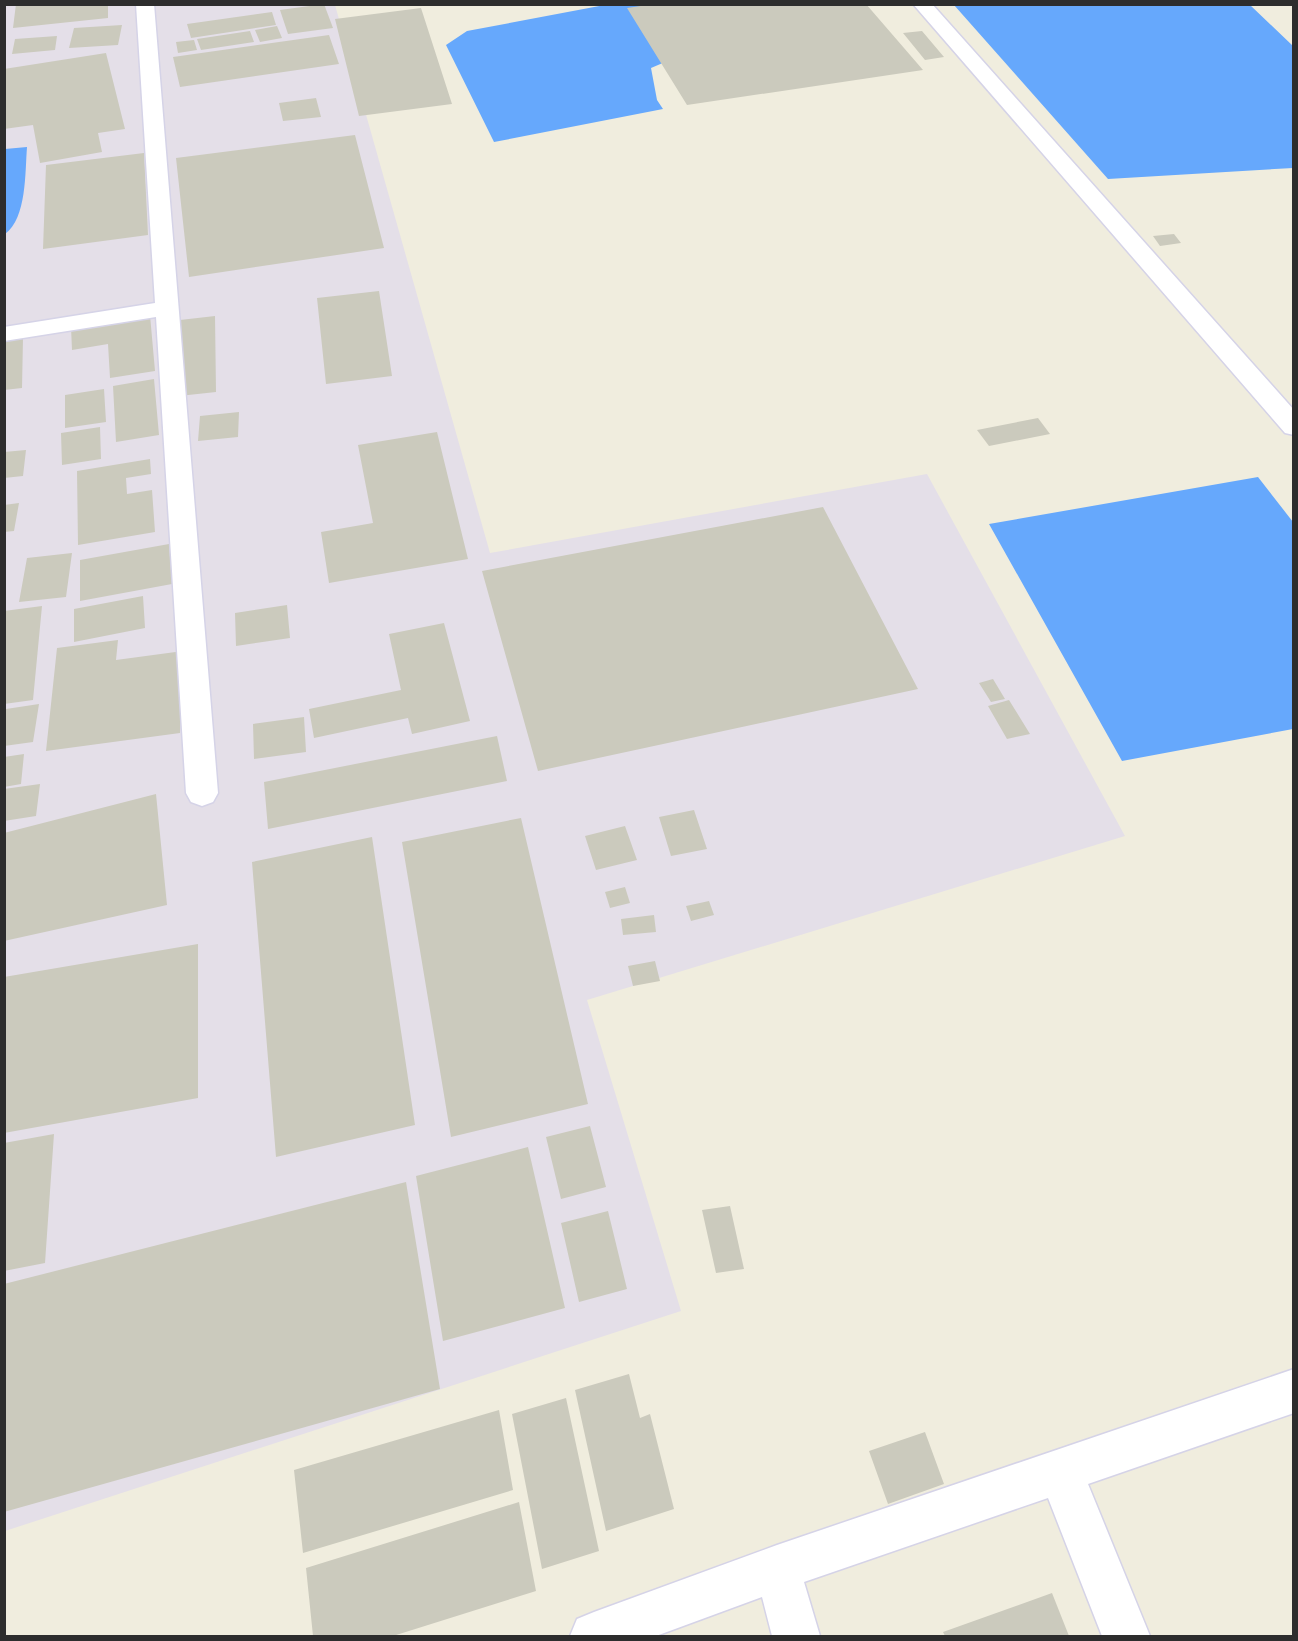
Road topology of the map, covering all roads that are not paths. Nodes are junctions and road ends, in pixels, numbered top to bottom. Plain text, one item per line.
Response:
1 (145, 4) edge
2 (922, 4) edge
3 (166, 308) junction
4 (4, 334) edge
5 (1293, 427) edge
6 (202, 793) dead end
7 (1292, 1394) edge
8 (1060, 1470) junction
9 (777, 1568) junction
10 (594, 1636) edge
11 (796, 1636) edge
12 (1126, 1636) edge

1 - 3 street
2 - 5 street
3 - 4 street
3 - 6 street
7 - 8 street
8 - 9 street
8 - 12 street
9 - 10 street
9 - 11 street

